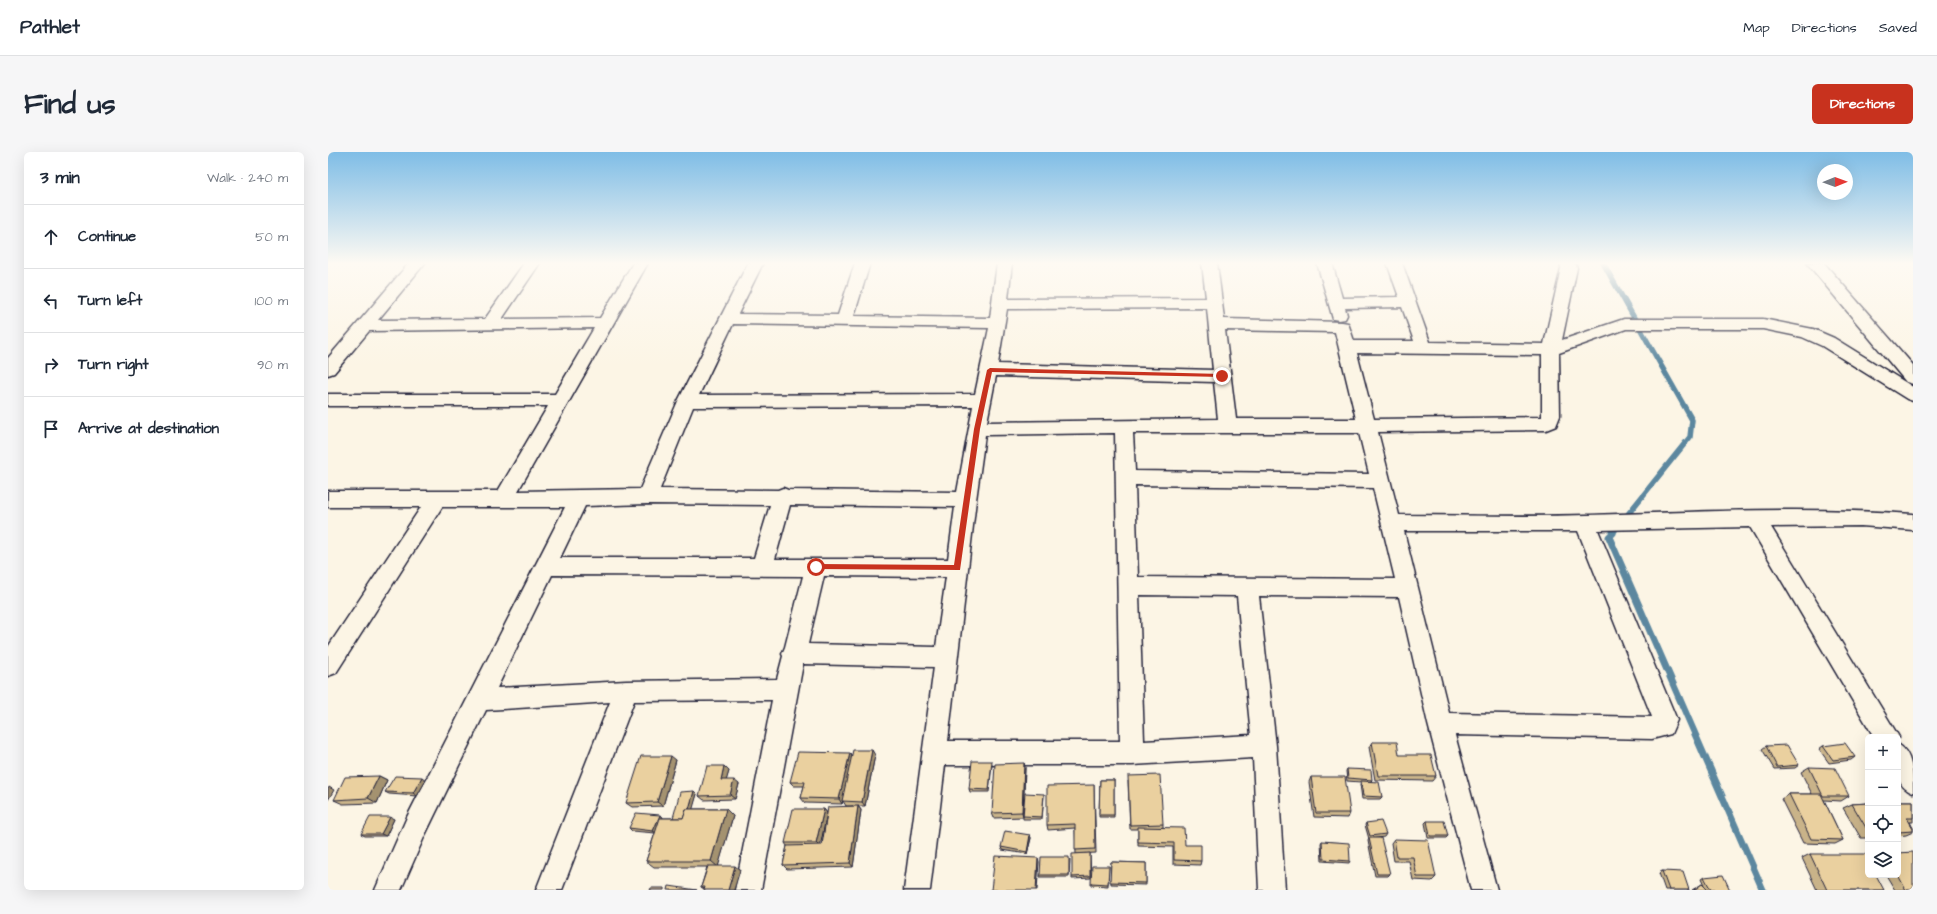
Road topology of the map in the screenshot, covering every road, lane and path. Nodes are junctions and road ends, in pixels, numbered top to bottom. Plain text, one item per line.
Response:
1 (388, 297) edge
2 (508, 297) edge
3 (619, 297) edge
4 (737, 297) edge
5 (852, 297) edge
6 (1001, 297) edge
7 (1213, 297) edge
8 (1334, 297) edge
9 (1407, 297) edge
10 (1563, 297) edge
11 (1846, 297) edge
12 (1409, 302) junction
13 (1214, 303) junction
14 (1336, 303) junction
15 (999, 313) junction
16 (726, 319) junction
17 (845, 320) junction
18 (604, 323) junction
19 (1217, 324) junction
20 (489, 325) junction
21 (364, 326) junction
22 (1342, 327) junction
23 (1347, 347) junction
24 (1424, 347) junction
25 (1551, 350) junction
26 (328, 369) edge
27 (990, 370) junction
28 (1910, 370) edge
29 (1222, 376) junction
30 (1913, 395) edge
31 (328, 400) edge
32 (560, 400) junction
33 (984, 400) junction
34 (687, 401) junction
35 (1124, 426) junction
36 (1228, 426) junction
37 (1367, 426) junction
38 (977, 429) junction
39 (1125, 478) junction
40 (1381, 481) junction
41 (647, 496) junction
42 (783, 496) junction
43 (504, 498) junction
44 (334, 499) edge
45 (436, 499) junction
46 (580, 499) junction
47 (966, 500) junction
48 (328, 516) edge
49 (1754, 518) junction
50 (1913, 522) edge
51 (1392, 523) junction
52 (1585, 523) junction
53 (546, 566) junction
54 (762, 566) junction
55 (816, 567) junction
56 (957, 568) junction
57 (1128, 586) junction
58 (1247, 586) junction
59 (1408, 588) junction
60 (793, 654) junction
61 (947, 657) junction
62 (328, 666) edge
63 (786, 689) junction
64 (626, 690) junction
65 (478, 700) junction
66 (1440, 724) junction
67 (1885, 734) edge
68 (1264, 746) junction
69 (934, 752) junction
70 (1132, 753) junction
71 (1901, 761) edge
72 (1913, 781) edge
73 (388, 890) edge
74 (549, 890) edge
75 (748, 890) edge
76 (916, 890) edge
77 (1272, 890) edge
78 (1484, 890) edge

1 - 21 street
2 - 20 street
3 - 18 street
4 - 16 street
5 - 17 street
6 - 15 street
7 - 13 street
8 - 14 street
9 - 12 street
10 - 25 street
11 - 28 street
12 - 14 street
12 - 24 street
13 - 15 street
13 - 19 street
14 - 22 street
15 - 17 street
15 - 27 street
16 - 17 street
16 - 34 street
18 - 20 street
18 - 32 street
19 - 22 street
19 - 29 street
20 - 21 street
21 - 26 street
22 - 23 street
23 - 24 street
23 - 37 street
24 - 25 street
25 - 30 street
25 - 37 street
27 - 29 street
27 - 33 street
29 - 36 street
31 - 32 street
32 - 43 street
33 - 34 street
33 - 38 street
34 - 41 street
35 - 36 street
35 - 38 street
35 - 39 street
36 - 37 street
37 - 40 street
38 - 47 street
39 - 40 street
39 - 57 street
40 - 51 street
41 - 42 street
41 - 46 street
42 - 47 street
42 - 54 street
43 - 45 street
43 - 46 street
44 - 45 street
44 - 48 street
45 - 62 street
46 - 53 street
47 - 56 street
49 - 50 street
49 - 52 street
49 - 67 street
51 - 52 street
51 - 59 street
52 - 66 street
53 - 54 street
53 - 65 street
54 - 55 street
55 - 56 street
55 - 60 street
56 - 61 street
57 - 58 street
57 - 70 street
58 - 59 street
58 - 68 street
59 - 66 street
60 - 61 street
60 - 63 street
61 - 69 street
63 - 64 street
63 - 75 street
64 - 65 street
64 - 74 street
65 - 73 street
66 - 78 street
68 - 70 street
68 - 77 street
69 - 70 street
69 - 76 street
71 - 72 street

